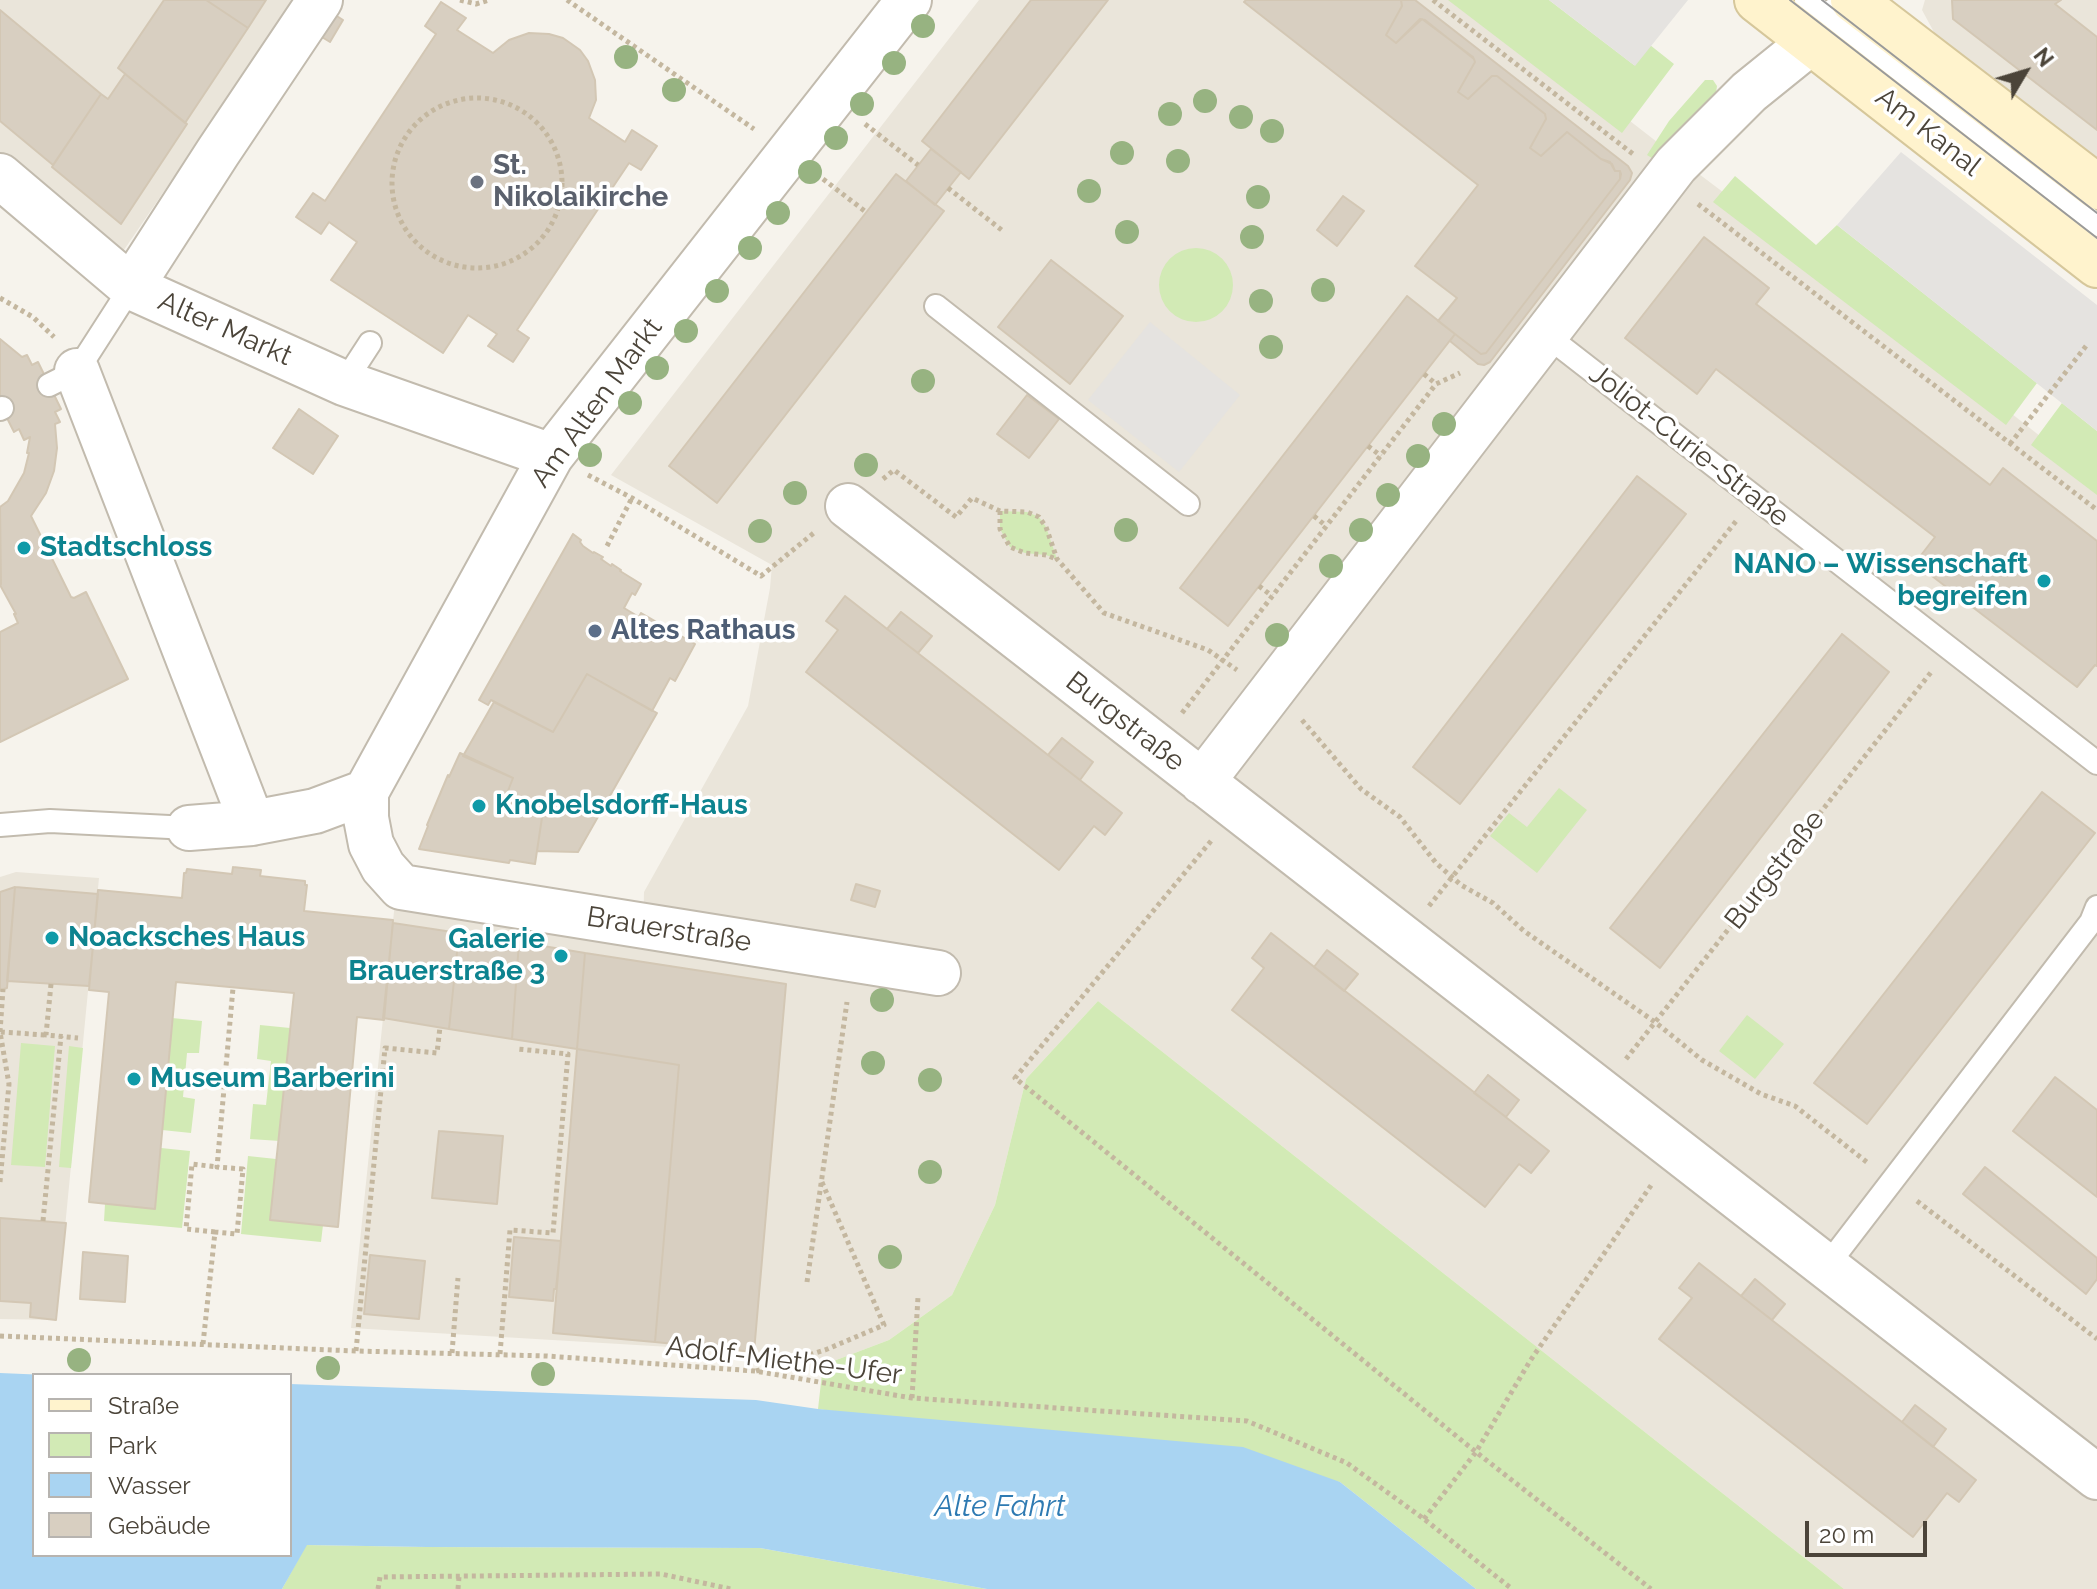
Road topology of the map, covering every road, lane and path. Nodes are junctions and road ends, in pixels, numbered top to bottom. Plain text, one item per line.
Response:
1 (320, 0) edge
2 (460, 0) edge
3 (489, 0) edge
4 (567, 0) edge
5 (909, 0) edge
6 (1433, 0) edge
7 (1757, 0) edge
8 (1839, 12) edge
9 (832, 98) junction
10 (539, 124) joint
11 (790, 153) junction
12 (918, 165) dead end
13 (0, 176) edge
14 (1665, 179) junction
15 (2097, 187) edge
16 (948, 188) dead end
17 (866, 212) dead end
18 (2097, 225) edge
19 (1003, 231) dead end
20 (2097, 265) edge
21 (131, 287) junction
22 (0, 298) edge
23 (936, 306) dead end
24 (1546, 335) junction
25 (370, 343) dead end
26 (2086, 346) dead end
27 (1464, 372) dead end
28 (1424, 374) dead end
29 (63, 378) junction
30 (344, 383) junction
31 (1436, 384) junction
32 (2010, 444) junction
33 (1368, 446) dead end
34 (551, 456) junction
35 (1381, 456) junction
36 (1755, 497) junction
37 (632, 498) junction
38 (1188, 504) dead end
39 (848, 506) junction
40 (2097, 510) edge
41 (1000, 511) junction
42 (1314, 516) dead end
43 (1326, 526) junction
44 (607, 546) dead end
45 (1057, 559) junction
46 (1259, 586) dead end
47 (1272, 596) junction
48 (1950, 649) junction
49 (1223, 661) junction
50 (1269, 695) junction
51 (1157, 746) junction
52 (2097, 763) edge
53 (1202, 782) junction
54 (366, 792) junction
55 (1238, 809) junction
56 (252, 823) junction
57 (0, 825) edge
58 (189, 828) joint
59 (1453, 877) junction
60 (2097, 907) edge
61 (1404, 938) junction
62 (833, 956) junction
63 (938, 973) dead end
64 (51, 984) dead end
65 (233, 988) dead end
66 (3, 989) dead end
67 (1655, 1022) junction
68 (440, 1027) dead end
69 (0, 1032) edge
70 (46, 1035) junction
71 (61, 1036) junction
72 (78, 1038) dead end
73 (518, 1049) dead end
74 (3, 1062) edge
75 (1600, 1091) junction
76 (1676, 1150) junction
77 (217, 1167) junction
78 (821, 1180) junction
79 (1892, 1181) junction
80 (0, 1182) edge
81 (43, 1221) dead end
82 (215, 1232) junction
83 (1826, 1267) junction
84 (458, 1278) dead end
85 (807, 1282) dead end
86 (918, 1297) dead end
87 (0, 1336) edge
88 (2097, 1339) edge
89 (203, 1344) junction
90 (356, 1351) junction
91 (452, 1353) junction
92 (500, 1354) junction
93 (755, 1371) junction
94 (912, 1398) junction
95 (1476, 1452) junction
96 (2097, 1477) edge
97 (1424, 1519) junction
98 (459, 1577) junction
99 (378, 1589) edge
100 (458, 1589) edge
101 (731, 1589) edge
102 (1512, 1589) edge
103 (1651, 1589) edge

1 - 21 street, Alter Markt
2 - 3 path
4 - 11 path
5 - 9 street, Am Alten Markt
6 - 14 path
7 - 8 street, Am Kanal
8 - 14 street
8 - 15 street, Am Kanal
8 - 18 lane
8 - 20 street, Am Kanal
9 - 11 street, Am Alten Markt
9 - 12 path
10 - 10 path
11 - 17 path
11 - 34 street, Am Alten Markt
13 - 21 street
14 - 24 street
14 - 32 path
16 - 19 path
21 - 29 lane
21 - 30 street, Alter Markt
22 - 29 path
23 - 38 lane
24 - 36 lane, Joliot-Curie-Straße
24 - 50 street
25 - 30 lane
26 - 32 path
27 - 31 path
28 - 31 path
29 - 56 street
30 - 34 street, Alter Markt
31 - 35 path
32 - 40 path
33 - 35 path
34 - 37 path
34 - 54 street, Am Alten Markt
35 - 43 path
36 - 48 lane, Joliot-Curie-Straße
36 - 59 path
37 - 39 path
37 - 44 path
39 - 41 path
39 - 51 street, Burgstraße
41 - 45 path
41 - 45 path
42 - 43 path
43 - 47 path
45 - 49 path
46 - 47 path
47 - 49 path
48 - 52 lane, Joliot-Curie-Straße
48 - 67 path, Burgstraße
49 - 50 path
49 - 51 path
50 - 53 street
50 - 59 path
51 - 53 street, Burgstraße
53 - 55 street, Burgstraße
54 - 56 street
54 - 62 street, Brauerstraße
55 - 61 street, Burgstraße
55 - 95 path
56 - 58 street
57 - 58 lane
59 - 61 path
59 - 67 path
60 - 79 lane
61 - 75 street, Burgstraße
62 - 63 street, Brauerstraße
62 - 78 path
64 - 70 path
65 - 77 path
66 - 69 path
67 - 75 path, Burgstraße
67 - 79 path
68 - 90 path
69 - 70 path
69 - 74 path
70 - 71 path
71 - 72 path
71 - 81 path
73 - 92 path
74 - 80 path
75 - 76 street, Burgstraße
76 - 83 street, Burgstraße
76 - 95 path
77 - 82 path
77 - 82 path
78 - 85 path
78 - 93 path
79 - 83 lane
79 - 88 path
82 - 89 path
83 - 96 street, Burgstraße
84 - 91 path
86 - 94 path
87 - 89 path, Adolf-Miethe-Ufer
89 - 90 path, Adolf-Miethe-Ufer
90 - 91 path, Adolf-Miethe-Ufer
91 - 92 path, Adolf-Miethe-Ufer
92 - 93 path, Adolf-Miethe-Ufer
93 - 94 path, Adolf-Miethe-Ufer
94 - 97 path, Adolf-Miethe-Ufer
95 - 97 path
95 - 103 path
97 - 102 path, Adolf-Miethe-Ufer
98 - 99 path
98 - 100 path
98 - 101 path

